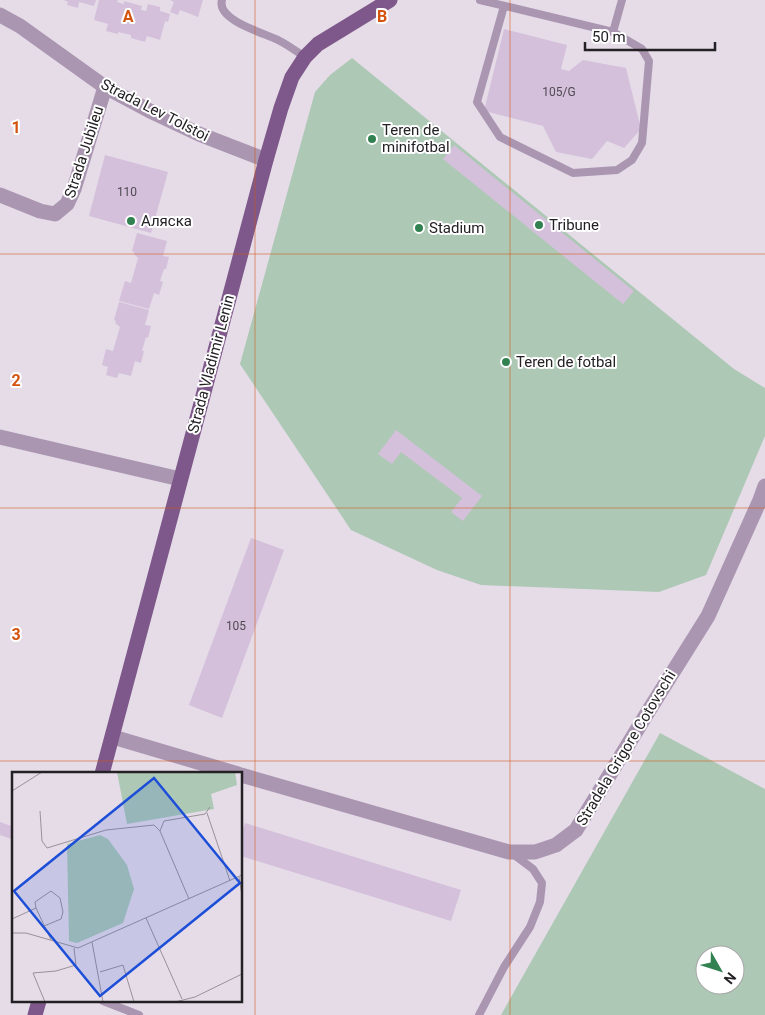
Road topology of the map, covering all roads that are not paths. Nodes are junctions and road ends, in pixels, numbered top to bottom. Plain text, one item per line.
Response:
1 (222, 0) edge
2 (390, 0) edge
3 (480, 0) edge
4 (622, 0) edge
5 (504, 6) junction
6 (0, 15) edge
7 (613, 32) junction
8 (304, 58) junction
9 (105, 87) junction
10 (266, 160) junction
11 (0, 195) edge
12 (0, 437) edge
13 (180, 479) junction
14 (765, 486) edge
15 (113, 737) junction
16 (103, 772) edge
17 (233, 772) edge
18 (242, 775) edge
19 (509, 852) junction
20 (39, 1002) edge
21 (106, 1002) edge
22 (35, 1015) edge
23 (139, 1015) edge
24 (479, 1015) edge

1 - 8 lane
2 - 8 main road, Strada Vladimir Lenin
3 - 5 lane
4 - 7 lane
5 - 7 lane
5 - 7 lane
6 - 9 street, Strada Lev Tolstoi
8 - 10 main road, Strada Vladimir Lenin
9 - 10 street, Strada Lev Tolstoi
9 - 11 street, Strada Jubileu
10 - 13 main road, Strada Vladimir Lenin
12 - 13 street
13 - 15 main road, Strada Vladimir Lenin
14 - 19 street, Stradela Grigore Cotovschi
15 - 16 main road, Strada Vladimir Lenin
15 - 17 street, Stradela Grigore Cotovschi
18 - 19 street, Stradela Grigore Cotovschi
19 - 24 lane
20 - 22 main road
21 - 23 lane

